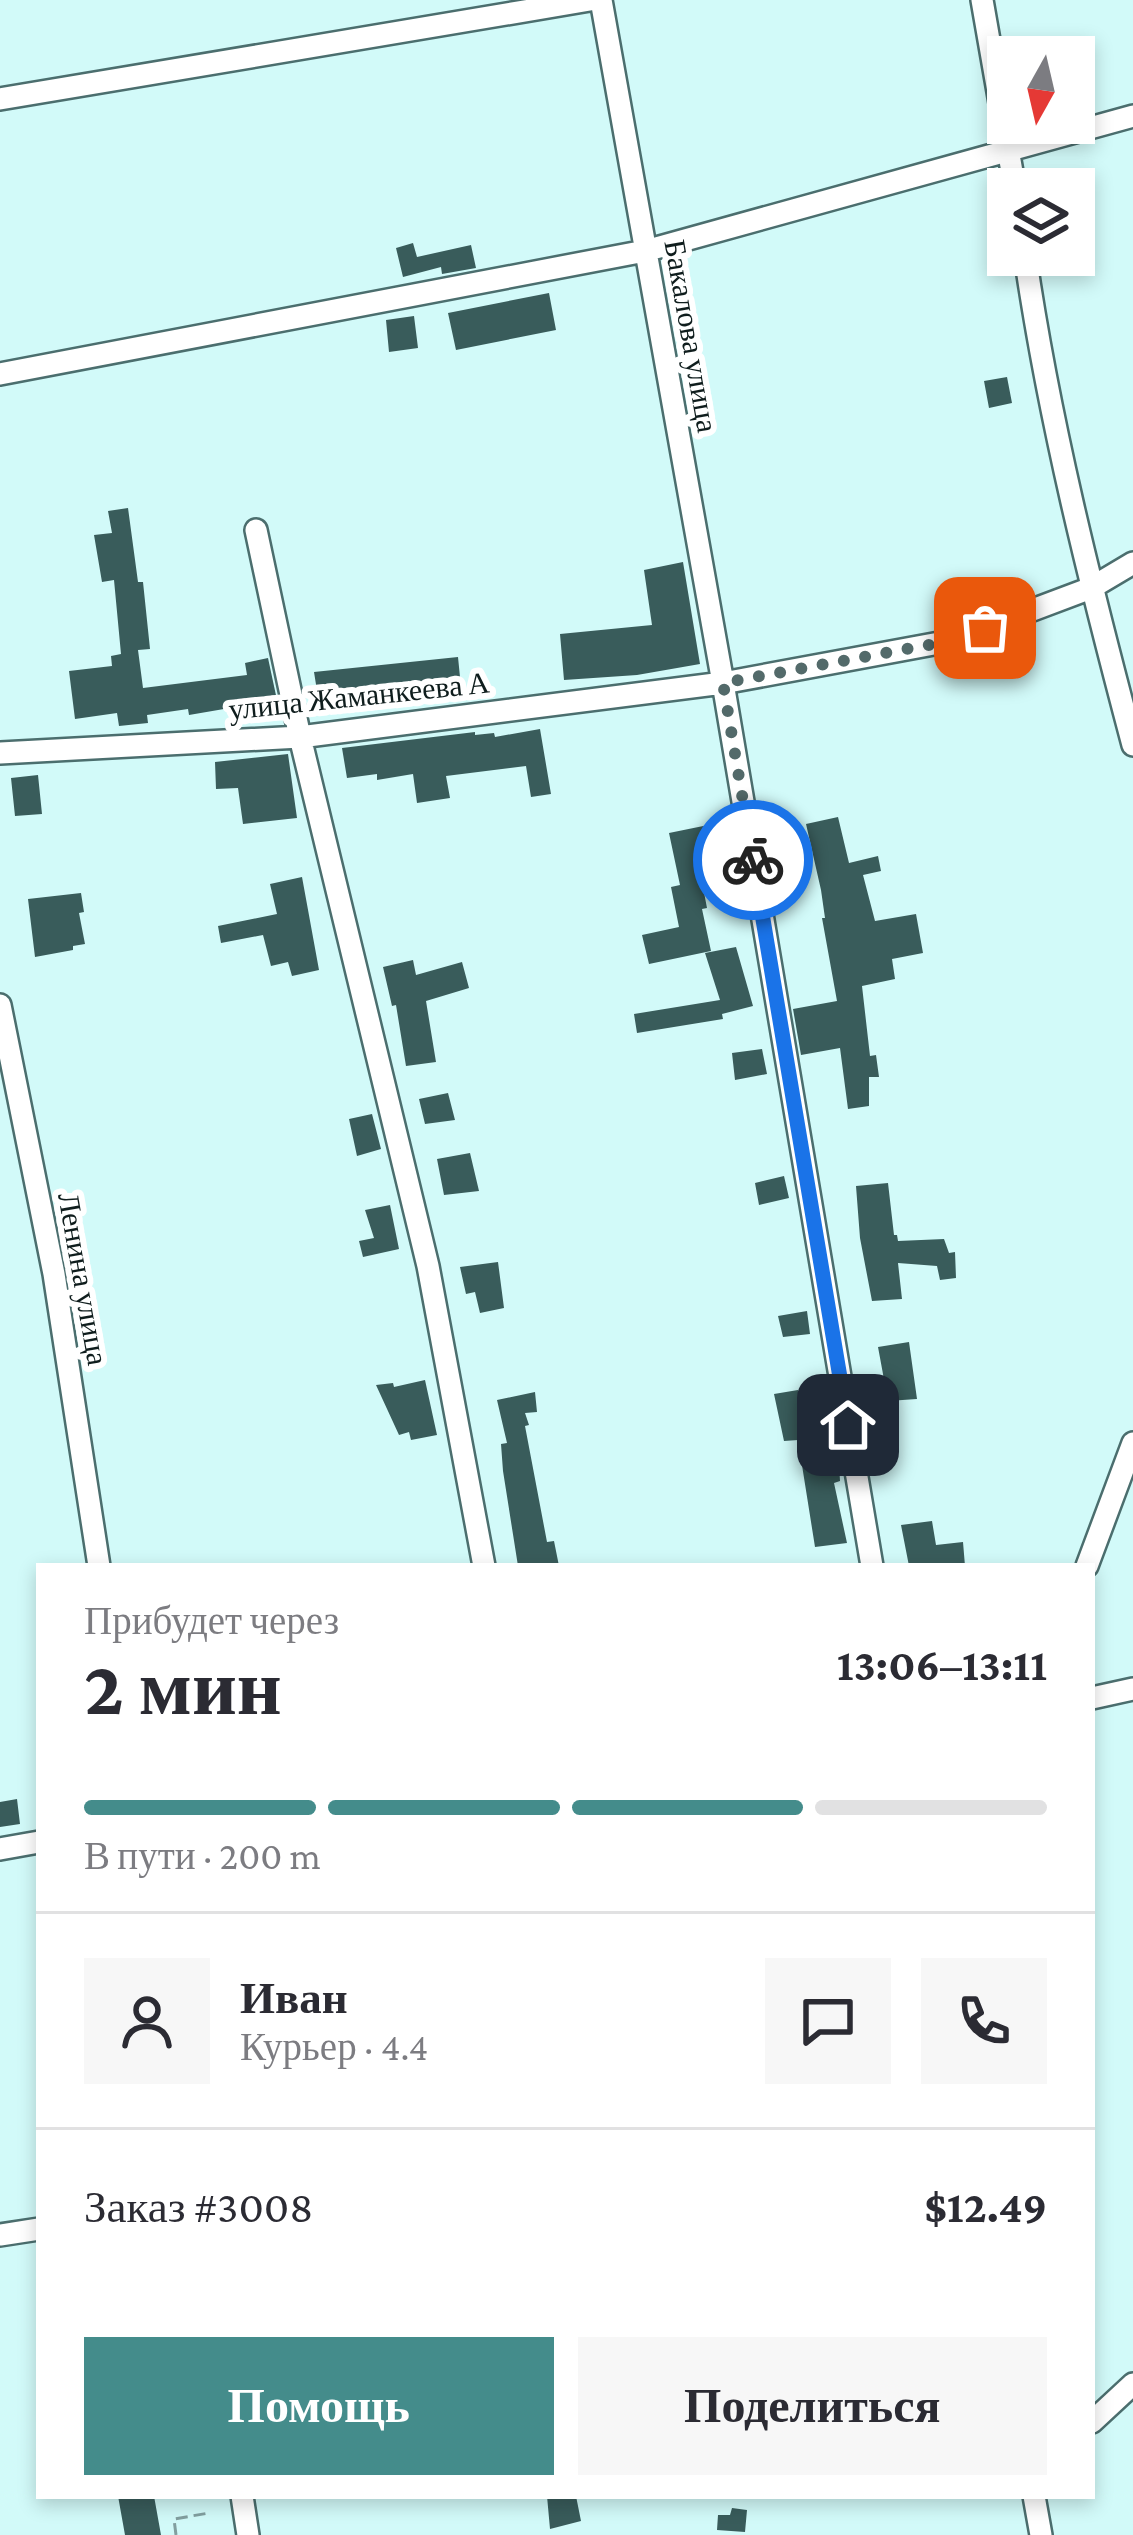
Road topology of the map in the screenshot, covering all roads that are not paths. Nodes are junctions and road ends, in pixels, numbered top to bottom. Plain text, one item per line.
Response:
1 (590, 0) edge
2 (601, 0) edge
3 (982, 0) edge
4 (0, 99) edge
5 (1133, 116) edge
6 (1009, 151) junction
7 (1012, 168) edge
8 (646, 251) junction
9 (1028, 276) edge
10 (0, 374) edge
11 (256, 530) dead end
12 (1133, 563) edge
13 (1091, 587) junction
14 (723, 683) junction
15 (300, 737) junction
16 (1133, 745) edge
17 (0, 753) edge
18 (0, 1005) edge
19 (1133, 1443) edge
20 (99, 1563) edge
21 (483, 1563) edge
22 (871, 1563) edge
23 (1088, 1563) edge
24 (1133, 1689) edge
25 (1095, 1697) edge
26 (36, 1843) edge
27 (0, 1849) edge
28 (36, 2229) edge
29 (0, 2235) edge
30 (1133, 2384) edge
31 (1095, 2419) edge
32 (242, 2499) edge
33 (1035, 2499) edge
34 (248, 2535) edge
35 (1041, 2535) edge

1 - 4 street
2 - 8 street, Бакалова улица
3 - 6 street
5 - 6 street
6 - 7 street
6 - 8 street
8 - 10 street
8 - 14 street, Бакалова улица
9 - 13 street
11 - 15 street
12 - 13 street, улица Жаманкеева А
13 - 14 street, улица Жаманкеева А
13 - 16 street
14 - 15 street, улица Жаманкеева А
14 - 22 street, Бакалова улица
15 - 17 street, улица Жаманкеева А
15 - 21 street
18 - 20 street, Ленина улица
19 - 23 street
24 - 25 street
26 - 27 street
28 - 29 street
30 - 31 street
32 - 34 street
33 - 35 street

